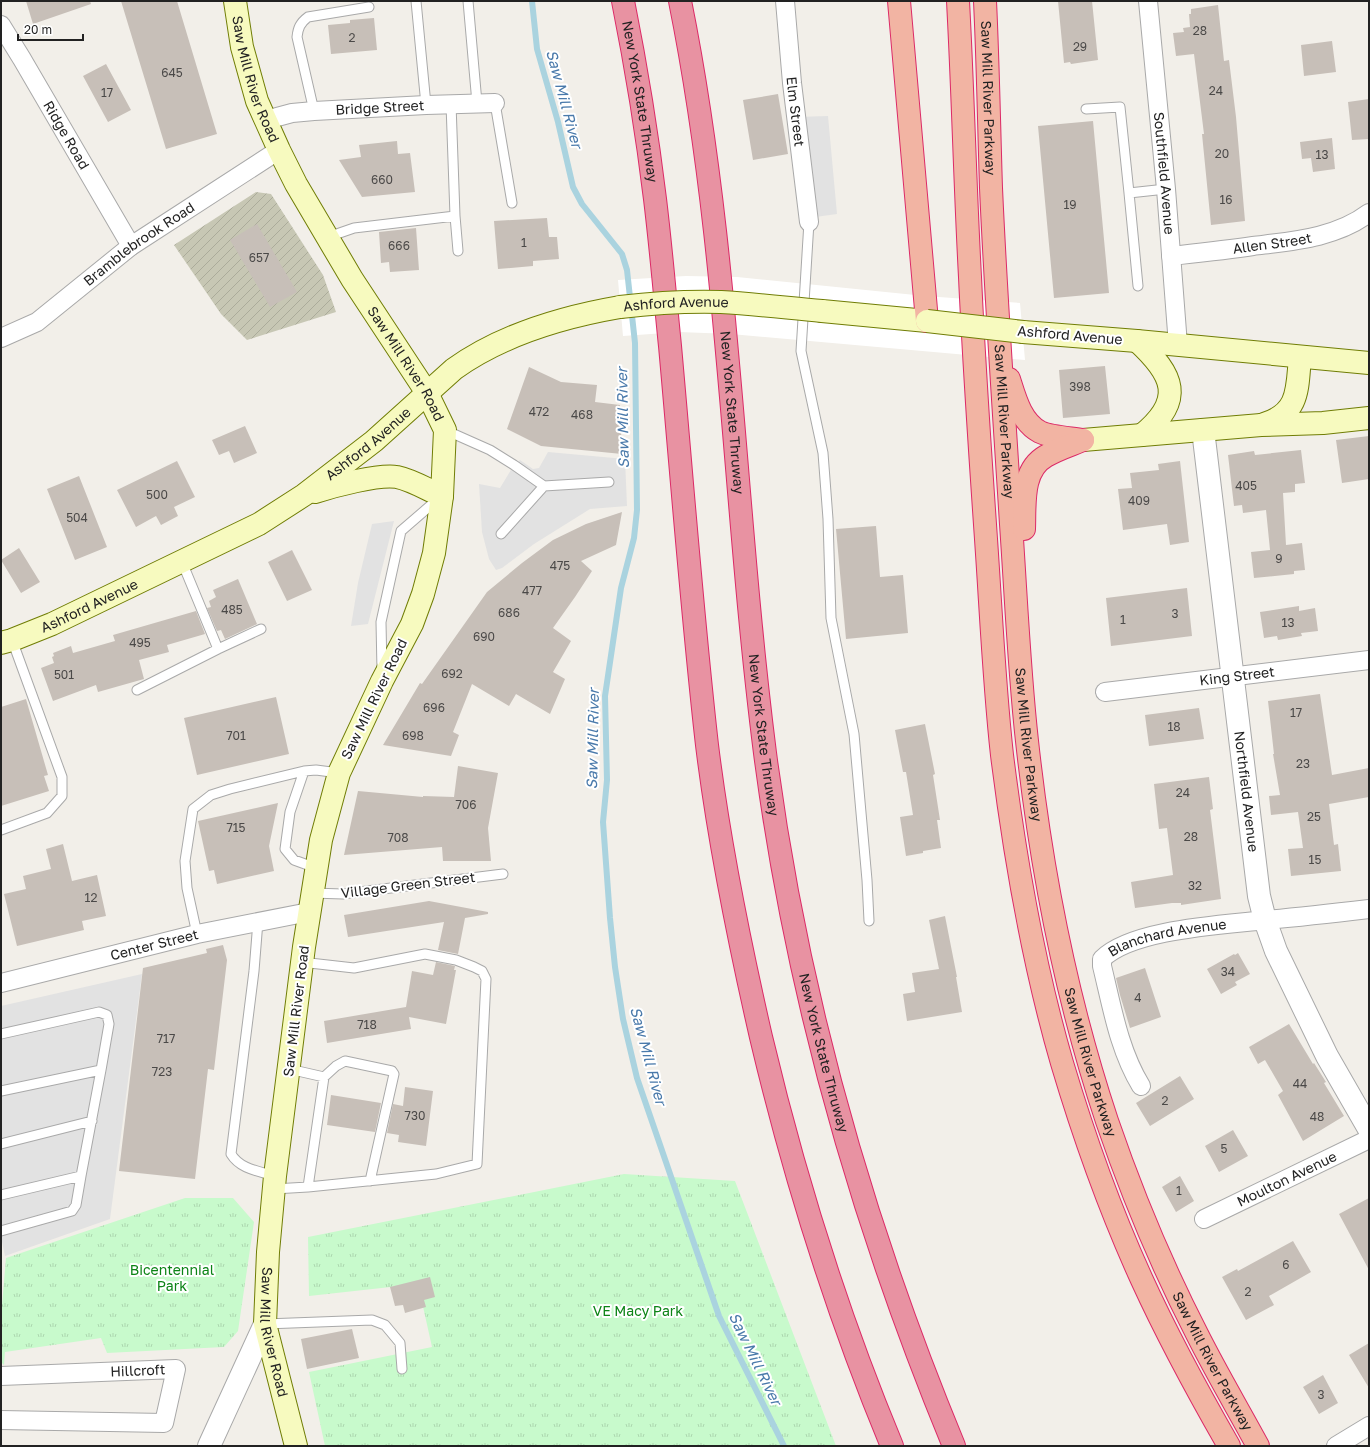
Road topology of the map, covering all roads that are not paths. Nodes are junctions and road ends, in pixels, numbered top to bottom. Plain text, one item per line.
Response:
1 (235, 1) edge
2 (416, 1) edge
3 (468, 1) edge
4 (623, 1) edge
5 (680, 1) edge
6 (785, 1) edge
7 (900, 1) edge
8 (958, 1) edge
9 (985, 1) edge
10 (1148, 1) edge
11 (369, 7) dead end
12 (1, 25) edge
13 (477, 103) junction
14 (495, 103) joint
15 (451, 104) junction
16 (426, 105) junction
17 (1086, 109) dead end
18 (314, 111) junction
19 (266, 120) junction
20 (278, 150) junction
21 (1166, 189) junction
22 (1129, 193) junction
23 (512, 203) dead end
24 (1369, 213) edge
25 (455, 216) junction
26 (809, 222) joint
27 (328, 237) junction
28 (131, 246) junction
29 (458, 251) dead end
30 (1171, 256) junction
31 (1138, 286) dead end
32 (927, 321) junction
33 (1, 338) edge
34 (1137, 341) junction
35 (1178, 345) junction
36 (1000, 351) junction
37 (1300, 357) junction
38 (1369, 363) edge
39 (427, 393) junction
40 (1369, 418) edge
41 (1261, 425) junction
42 (445, 430) junction
43 (1203, 430) junction
44 (1142, 435) junction
45 (1083, 440) junction
46 (609, 482) dead end
47 (544, 486) junction
48 (304, 495) junction
49 (442, 496) junction
50 (501, 534) dead end
51 (182, 562) junction
52 (261, 629) dead end
53 (6, 641) edge
54 (218, 649) junction
55 (1020, 658) junction
56 (1369, 660) edge
57 (1233, 677) junction
58 (382, 681) junction
59 (137, 690) dead end
60 (1105, 692) dead end
61 (304, 771) junction
62 (339, 772) junction
63 (1, 830) edge
64 (316, 868) junction
65 (504, 874) dead end
66 (310, 902) junction
67 (1369, 909) edge
68 (1265, 920) junction
69 (258, 921) junction
70 (869, 921) dead end
71 (197, 934) junction
72 (301, 962) junction
73 (1, 983) edge
74 (1, 1034) edge
75 (289, 1069) junction
76 (101, 1070) junction
77 (324, 1077) junction
78 (1141, 1086) dead end
79 (1, 1090) edge
80 (92, 1121) junction
81 (1369, 1129) edge
82 (1369, 1139) edge
83 (1, 1144) edge
84 (81, 1176) junction
85 (370, 1181) junction
86 (275, 1183) junction
87 (308, 1187) junction
88 (1, 1196) edge
89 (1204, 1219) dead end
90 (1, 1231) edge
91 (265, 1324) junction
92 (402, 1369) dead end
93 (1, 1376) edge
94 (1, 1420) edge
95 (1369, 1426) edge
96 (209, 1446) edge
97 (296, 1446) edge
98 (892, 1446) edge
99 (954, 1446) edge
100 (1229, 1446) edge
101 (1258, 1446) edge
102 (1336, 1446) edge

1 - 19 main road, Saw Mill River Road
2 - 16 lane
3 - 13 lane
4 - 98 highway, New York State Thruway
5 - 99 highway, New York State Thruway
6 - 26 street, Elm Street
7 - 32 highway
8 - 100 highway, Saw Mill River Parkway
9 - 36 highway, Saw Mill River Parkway
10 - 21 street, Southfield Avenue
11 - 18 lane
12 - 28 street, Ridge Road
13 - 14 street, Bridge Street
13 - 15 street, Bridge Street
14 - 23 lane
15 - 16 street, Bridge Street
15 - 25 lane
16 - 18 street, Bridge Street
17 - 22 lane
18 - 19 street, Bridge Street
19 - 20 main road, Saw Mill River Road
20 - 27 main road, Saw Mill River Road
20 - 28 street, Bramblebrook Road
21 - 22 lane
21 - 30 street, Southfield Avenue
22 - 31 lane
24 - 30 street, Allen Street
25 - 27 lane
25 - 29 lane
26 - 70 lane
27 - 39 main road, Saw Mill River Road
28 - 33 street, Bramblebrook Road
30 - 35 street, Southfield Avenue
32 - 34 main road, Ashford Avenue, bridge
32 - 39 main road, Ashford Avenue, bridge
34 - 35 main road, Ashford Avenue
34 - 44 main road
35 - 37 main road, Ashford Avenue
36 - 45 highway
36 - 55 highway, Saw Mill River Parkway
37 - 38 main road, Ashford Avenue
37 - 41 main road
39 - 42 main road, Saw Mill River Road
39 - 48 main road, Ashford Avenue
40 - 41 main road
41 - 43 main road
42 - 47 lane
42 - 49 main road, Saw Mill River Road
43 - 44 main road
43 - 57 street, Northfield Avenue
44 - 45 main road
45 - 55 highway
46 - 47 lane
47 - 50 lane
48 - 49 main road
48 - 51 main road, Ashford Avenue
49 - 58 main road, Saw Mill River Road
49 - 58 lane
51 - 53 main road, Ashford Avenue
51 - 54 lane
52 - 54 lane
53 - 63 lane
54 - 59 lane
55 - 101 highway, Saw Mill River Parkway
56 - 57 street, King Street
57 - 60 street, King Street
57 - 68 street, Northfield Avenue
58 - 62 main road, Saw Mill River Road
61 - 62 lane
61 - 64 lane
61 - 71 lane
62 - 64 main road, Saw Mill River Road
64 - 66 main road, Saw Mill River Road
65 - 66 lane, Village Green Street
66 - 69 street, Center Street
66 - 72 main road, Saw Mill River Road
67 - 68 street, Blanchard Avenue
68 - 78 street, Blanchard Avenue
68 - 81 street, Northfield Avenue
69 - 71 street, Center Street
69 - 86 lane
71 - 73 street, Center Street
72 - 75 main road, Saw Mill River Road
72 - 85 lane
74 - 76 lane
75 - 77 lane
75 - 86 main road, Saw Mill River Road
76 - 79 lane
76 - 80 lane
77 - 85 lane
77 - 87 lane
80 - 83 lane
80 - 84 lane
82 - 89 street, Moulton Avenue
84 - 88 lane
84 - 90 lane
85 - 87 lane
86 - 87 lane
86 - 91 main road, Saw Mill River Road
91 - 92 lane
91 - 96 street
91 - 97 main road, Saw Mill River Road
93 - 94 street, Hillcroft
95 - 102 street

